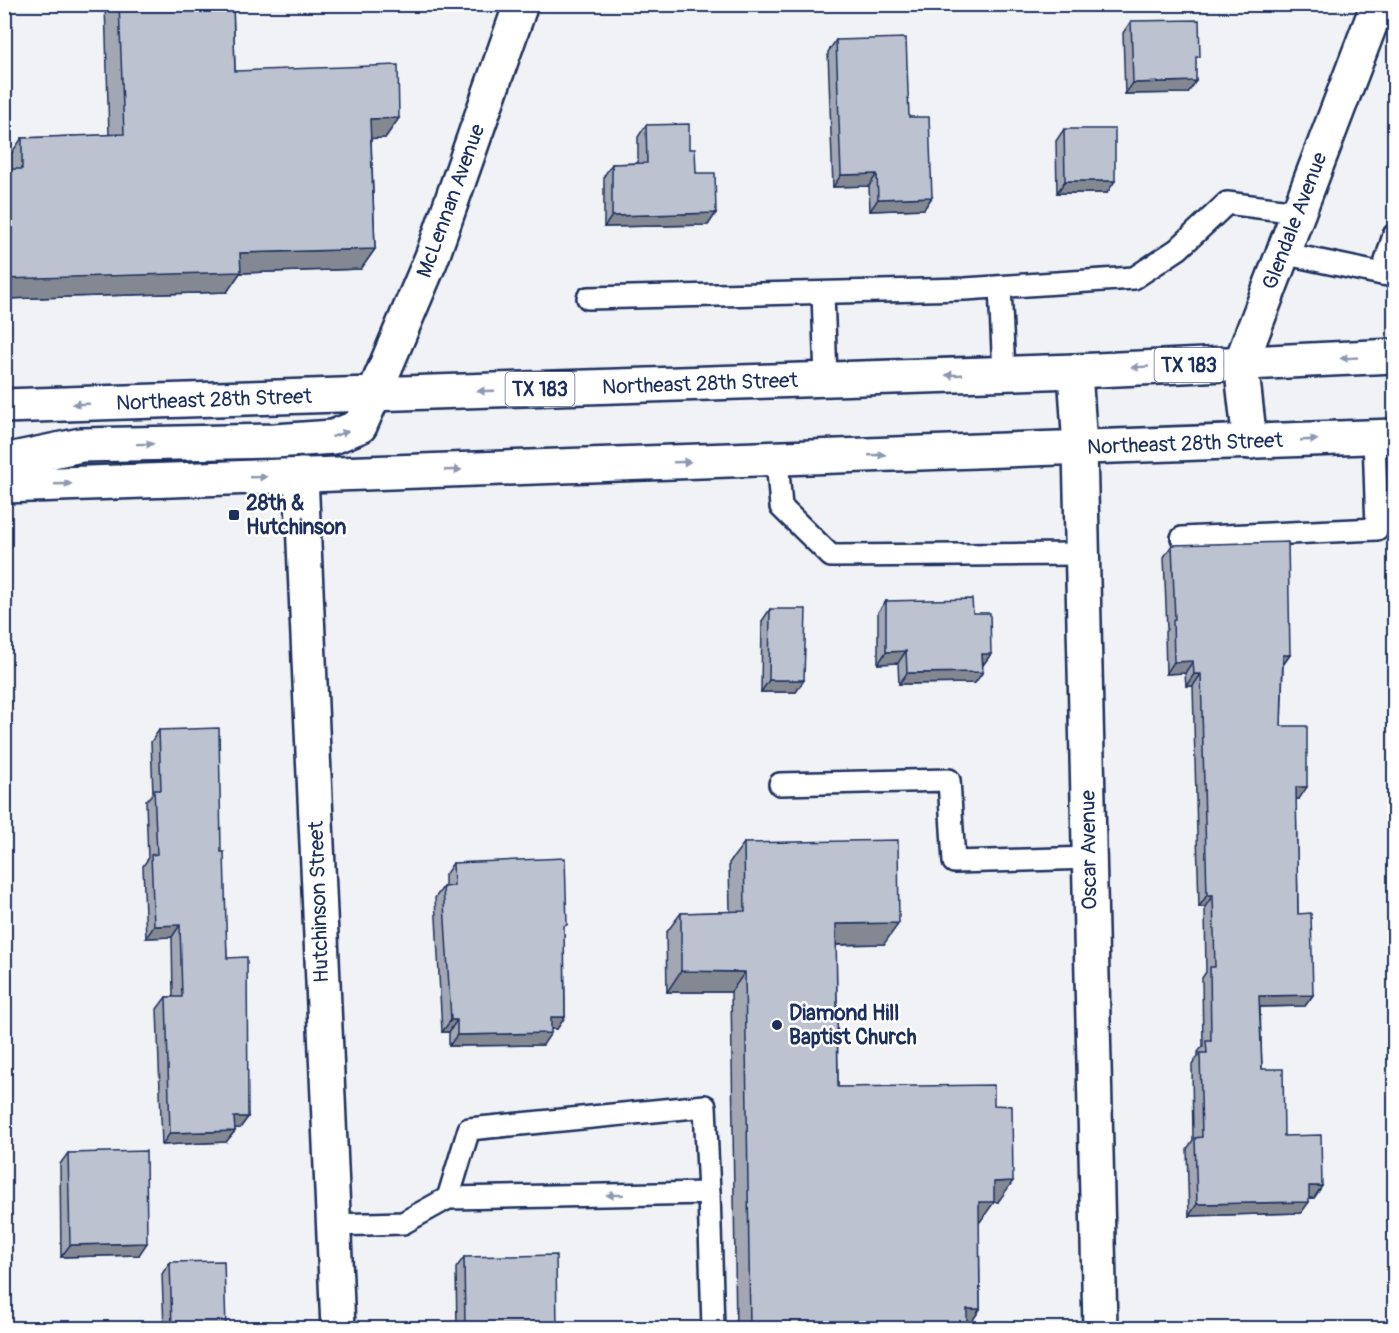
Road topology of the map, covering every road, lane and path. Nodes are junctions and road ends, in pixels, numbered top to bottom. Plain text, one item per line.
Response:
1 (521, 4) edge
2 (1378, 4) edge
3 (1298, 212) junction
4 (1395, 235) edge
5 (1282, 253) junction
6 (1388, 275) edge
7 (1000, 287) junction
8 (823, 292) junction
9 (588, 298) dead end
10 (1395, 356) edge
11 (1240, 363) junction
12 (1075, 371) junction
13 (1004, 373) junction
14 (826, 379) junction
15 (374, 394) junction
16 (4, 406) edge
17 (1384, 437) edge
18 (1250, 442) junction
19 (1080, 448) junction
20 (777, 459) junction
21 (4, 461) edge
22 (301, 475) junction
23 (4, 486) edge
24 (1182, 538) dead end
25 (1082, 554) junction
26 (780, 784) dead end
27 (1090, 858) junction
28 (709, 1193) junction
29 (448, 1198) junction
30 (333, 1225) junction
31 (338, 1329) edge
32 (713, 1329) edge
33 (1100, 1329) edge

1 - 15 main road, McLennan Avenue
2 - 3 main road, Glendale Avenue
3 - 5 main road, Glendale Avenue
3 - 7 lane
4 - 6 lane
5 - 6 lane
5 - 11 main road, Glendale Avenue
7 - 8 lane
7 - 13 lane
8 - 9 lane
8 - 14 lane
10 -> 11 main road, Northeast 28th Street / TX 183
11 -> 12 main road, Northeast 28th Street / TX 183
11 - 18 main road, Glendale Avenue
12 - 13 main road, Northeast 28th Street / TX 183
12 - 19 main road, Oscar Avenue
13 -> 14 main road, Northeast 28th Street / TX 183
14 -> 15 main road, Northeast 28th Street / TX 183
15 -> 16 main road, Northeast 28th Street / TX 183
21 -> 15 main road, McLennan Avenue
18 -> 17 main road, Northeast 28th Street
17 - 24 lane
18 - 19 main road, Northeast 28th Street
20 -> 19 main road, Northeast 28th Street
19 - 25 main road, Oscar Avenue
22 -> 20 main road, Northeast 28th Street
20 - 25 lane
23 -> 22 main road, Northeast 28th Street
22 - 30 main road, Hutchinson Street
25 - 27 main road, Oscar Avenue
26 - 27 lane
27 - 33 main road, Oscar Avenue
28 -> 29 lane
28 - 29 lane
28 - 32 lane
29 - 30 lane
30 - 31 main road, Hutchinson Street

